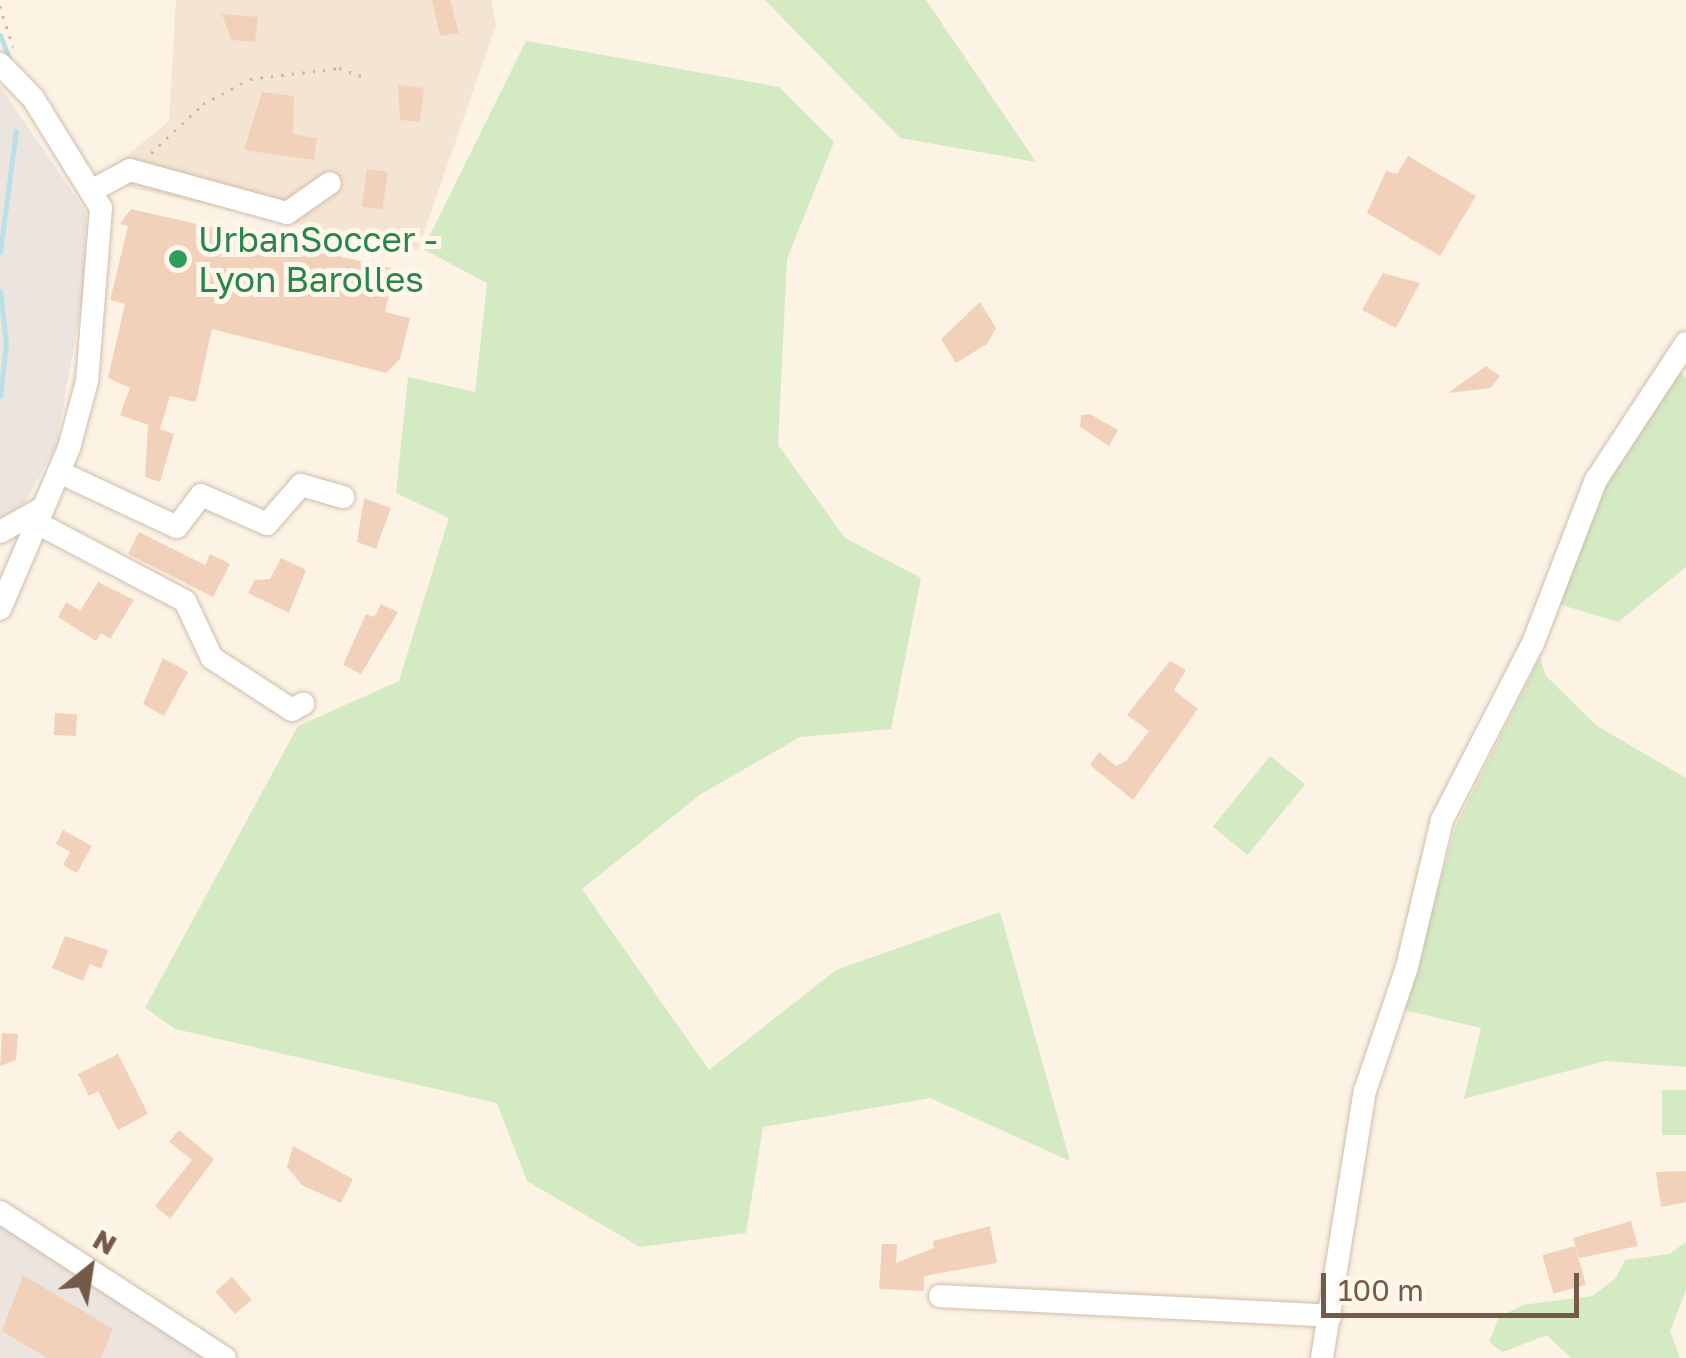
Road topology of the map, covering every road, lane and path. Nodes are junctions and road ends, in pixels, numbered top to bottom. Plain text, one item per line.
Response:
1 (0, 6) edge
2 (7, 58) edge
3 (364, 77) dead end
4 (130, 170) junction
5 (330, 183) dead end
6 (91, 191) junction
7 (1686, 343) edge
8 (59, 472) junction
9 (343, 497) dead end
10 (40, 516) junction
11 (0, 532) edge
12 (0, 609) edge
13 (303, 704) dead end
14 (0, 1212) edge
15 (940, 1296) dead end
16 (1330, 1316) junction
17 (224, 1358) edge
18 (1322, 1358) edge

1 - 2 path
2 - 6 street
3 - 4 path
4 - 5 street
4 - 6 street
6 - 8 street
7 - 16 street
8 - 9 street
8 - 10 street
10 - 11 street
10 - 12 street
10 - 13 street
14 - 17 street
15 - 16 street
16 - 18 street

